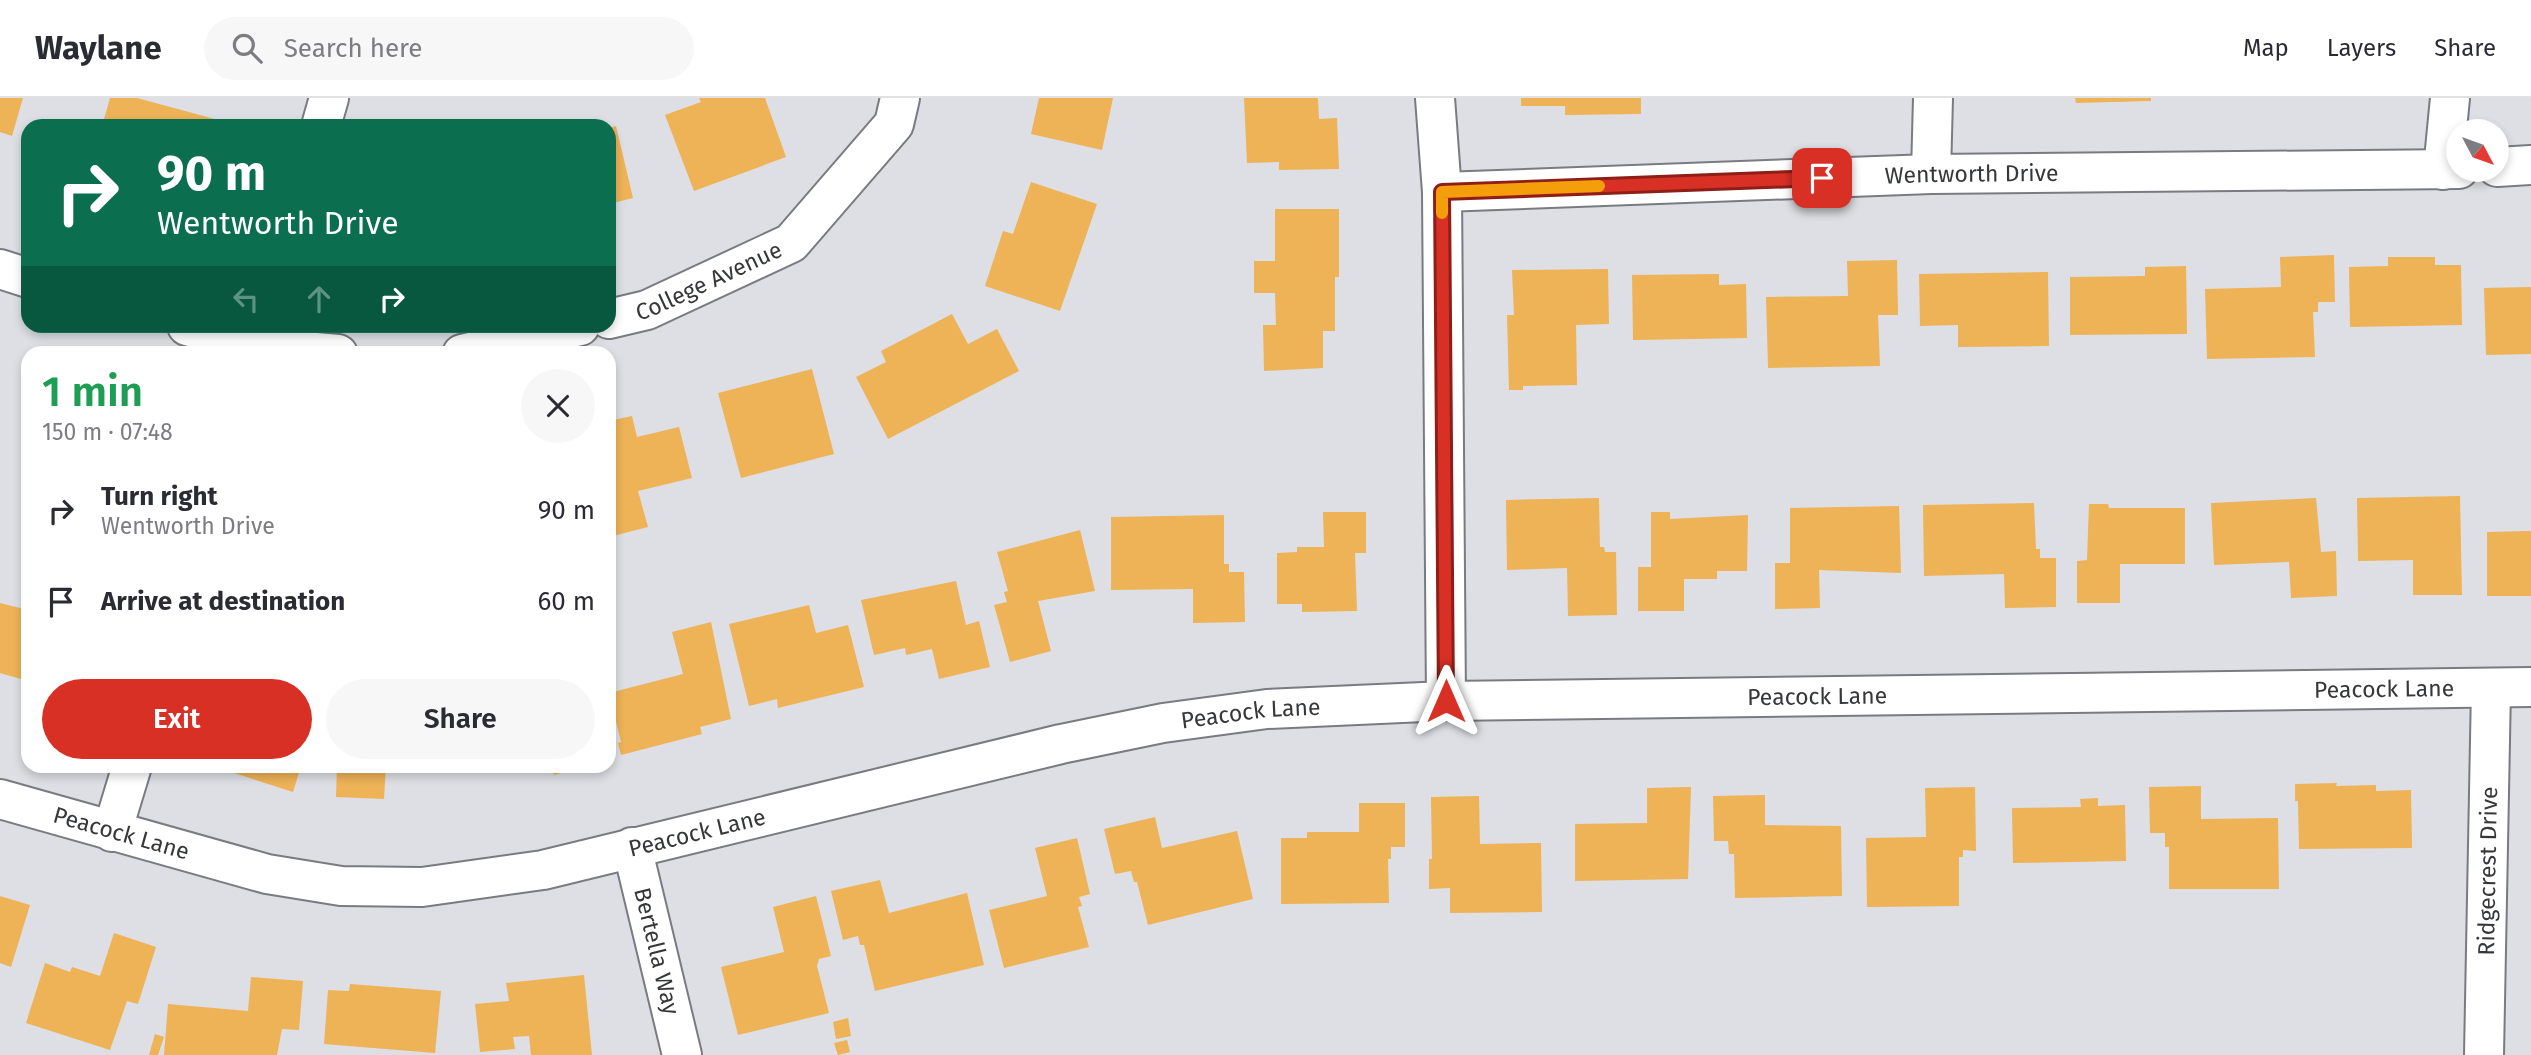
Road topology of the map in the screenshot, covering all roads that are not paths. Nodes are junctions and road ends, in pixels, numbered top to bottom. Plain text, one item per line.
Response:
1 (328, 98) edge
2 (900, 98) edge
3 (1435, 98) edge
4 (1933, 98) edge
5 (2450, 98) edge
6 (323, 119) edge
7 (2450, 119) edge
8 (2531, 165) edge
9 (2510, 166) edge
10 (2446, 169) edge
11 (1931, 174) junction
12 (1442, 192) junction
13 (0, 269) edge
14 (21, 276) edge
15 (616, 317) edge
16 (219, 333) edge
17 (550, 333) edge
18 (260, 342) edge
19 (286, 346) edge
20 (496, 346) edge
21 (2531, 687) edge
22 (2491, 688) junction
23 (1446, 701) junction
24 (130, 773) edge
25 (0, 799) edge
26 (112, 832) junction
27 (632, 847) junction
28 (682, 1055) edge
29 (2484, 1055) edge

1 - 6 street
2 - 15 street, College Avenue
3 - 12 street
4 - 11 street
5 - 7 street
8 - 9 street
10 - 11 street, Wentworth Drive
11 - 12 street, Wentworth Drive
12 - 23 street
13 - 14 street
16 - 18 street
17 - 20 street
18 - 19 street
21 - 22 street, Peacock Lane
22 - 23 street, Peacock Lane
22 - 29 street, Ridgecrest Drive
23 - 27 street, Peacock Lane
24 - 26 street
25 - 26 street, Peacock Lane
26 - 27 street, Peacock Lane
27 - 28 street, Bertella Way

